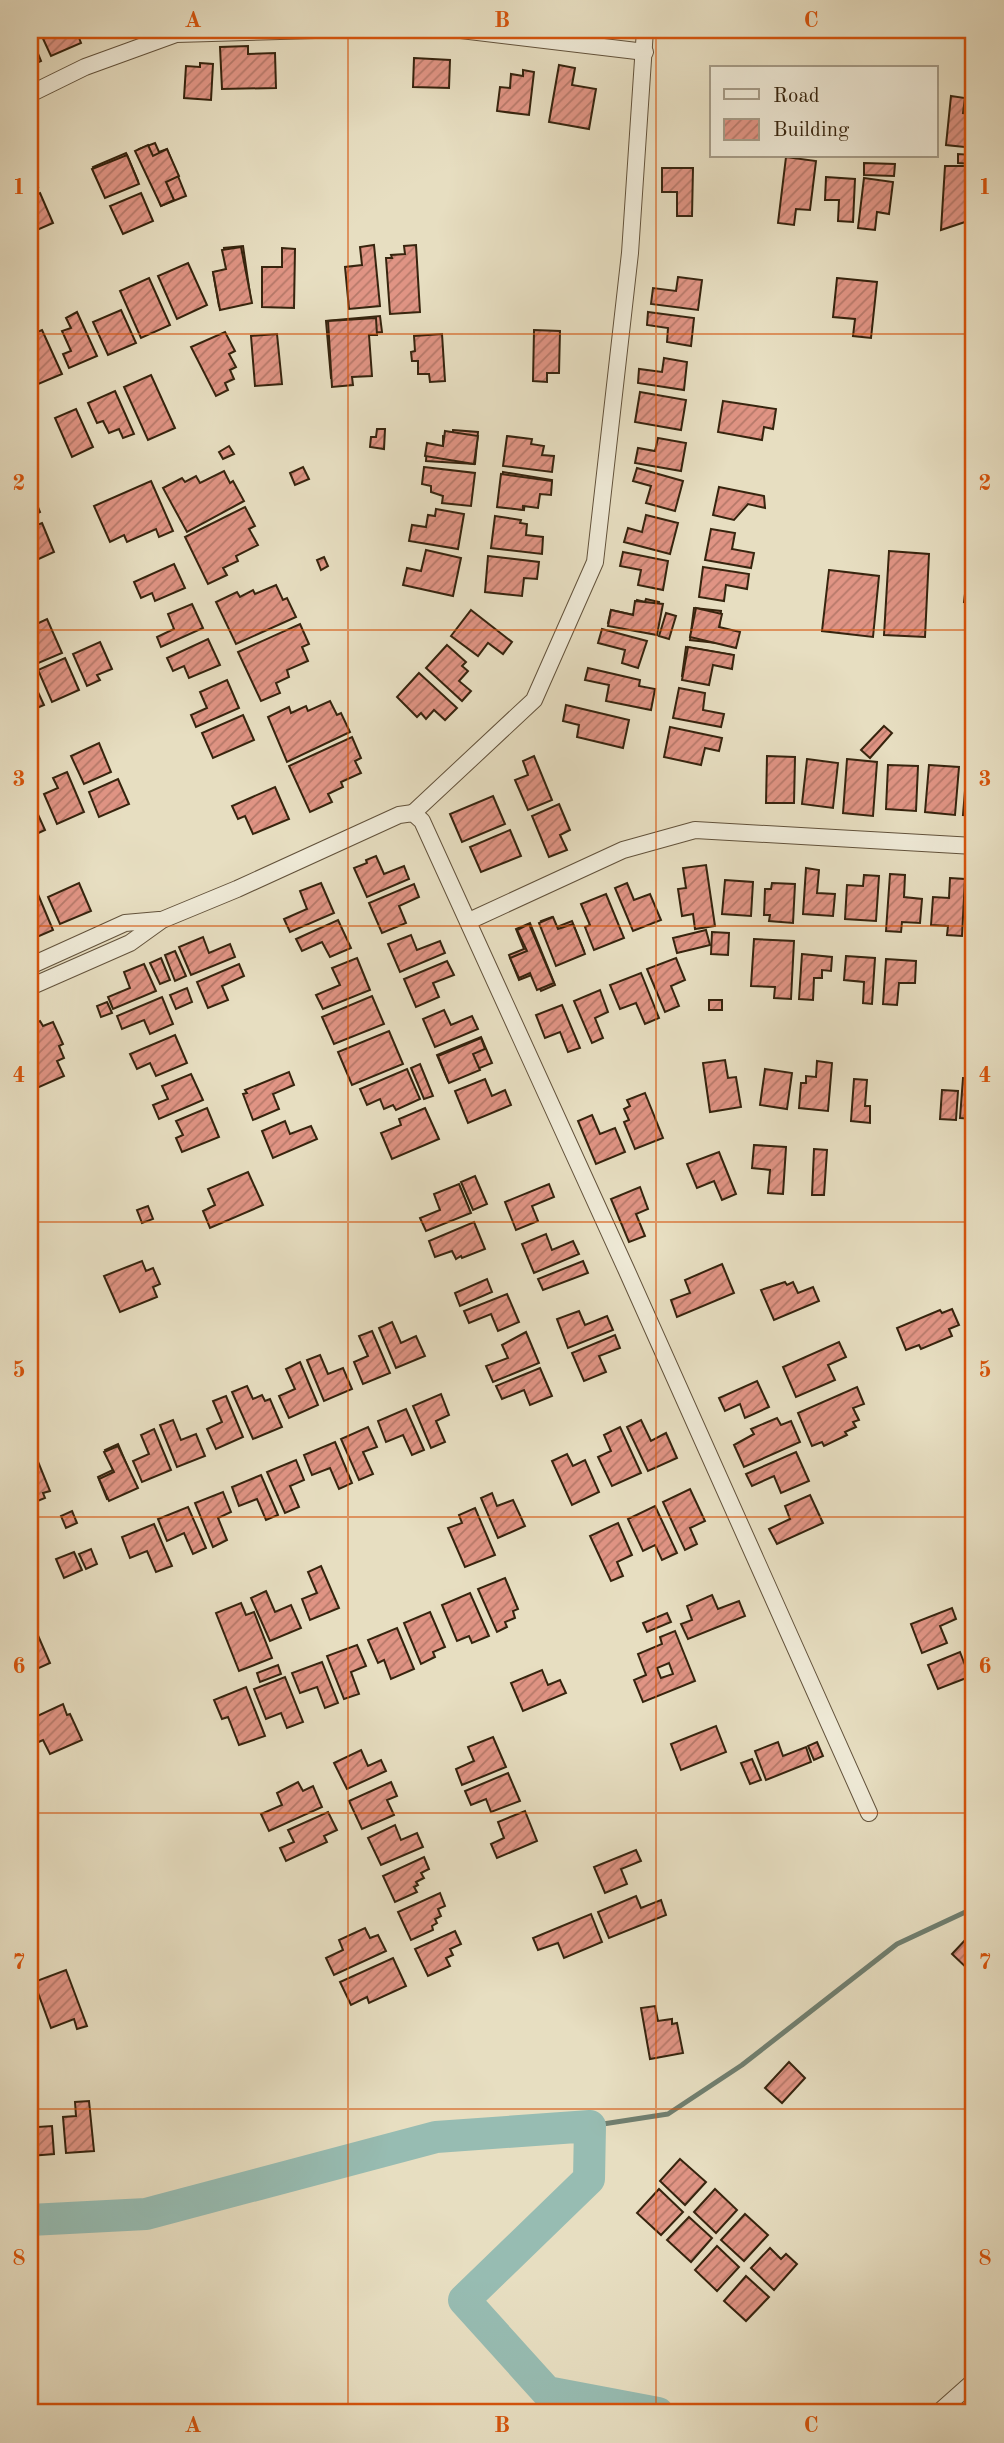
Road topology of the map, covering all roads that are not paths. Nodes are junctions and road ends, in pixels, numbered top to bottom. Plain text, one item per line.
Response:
1 (315, 30) edge
2 (461, 30) edge
3 (645, 30) edge
4 (645, 51) junction
5 (30, 94) edge
6 (413, 813) junction
7 (974, 846) edge
8 (162, 920) junction
9 (469, 921) junction
10 (30, 966) edge
11 (30, 987) edge
12 (869, 1813) dead end
13 (974, 2381) edge
14 (939, 2413) edge

1 - 5 street
2 - 4 street
3 - 4 street
4 - 6 street
6 - 8 street
6 - 9 street
7 - 9 street
8 - 10 street
8 - 11 street
9 - 12 street
13 - 14 street

